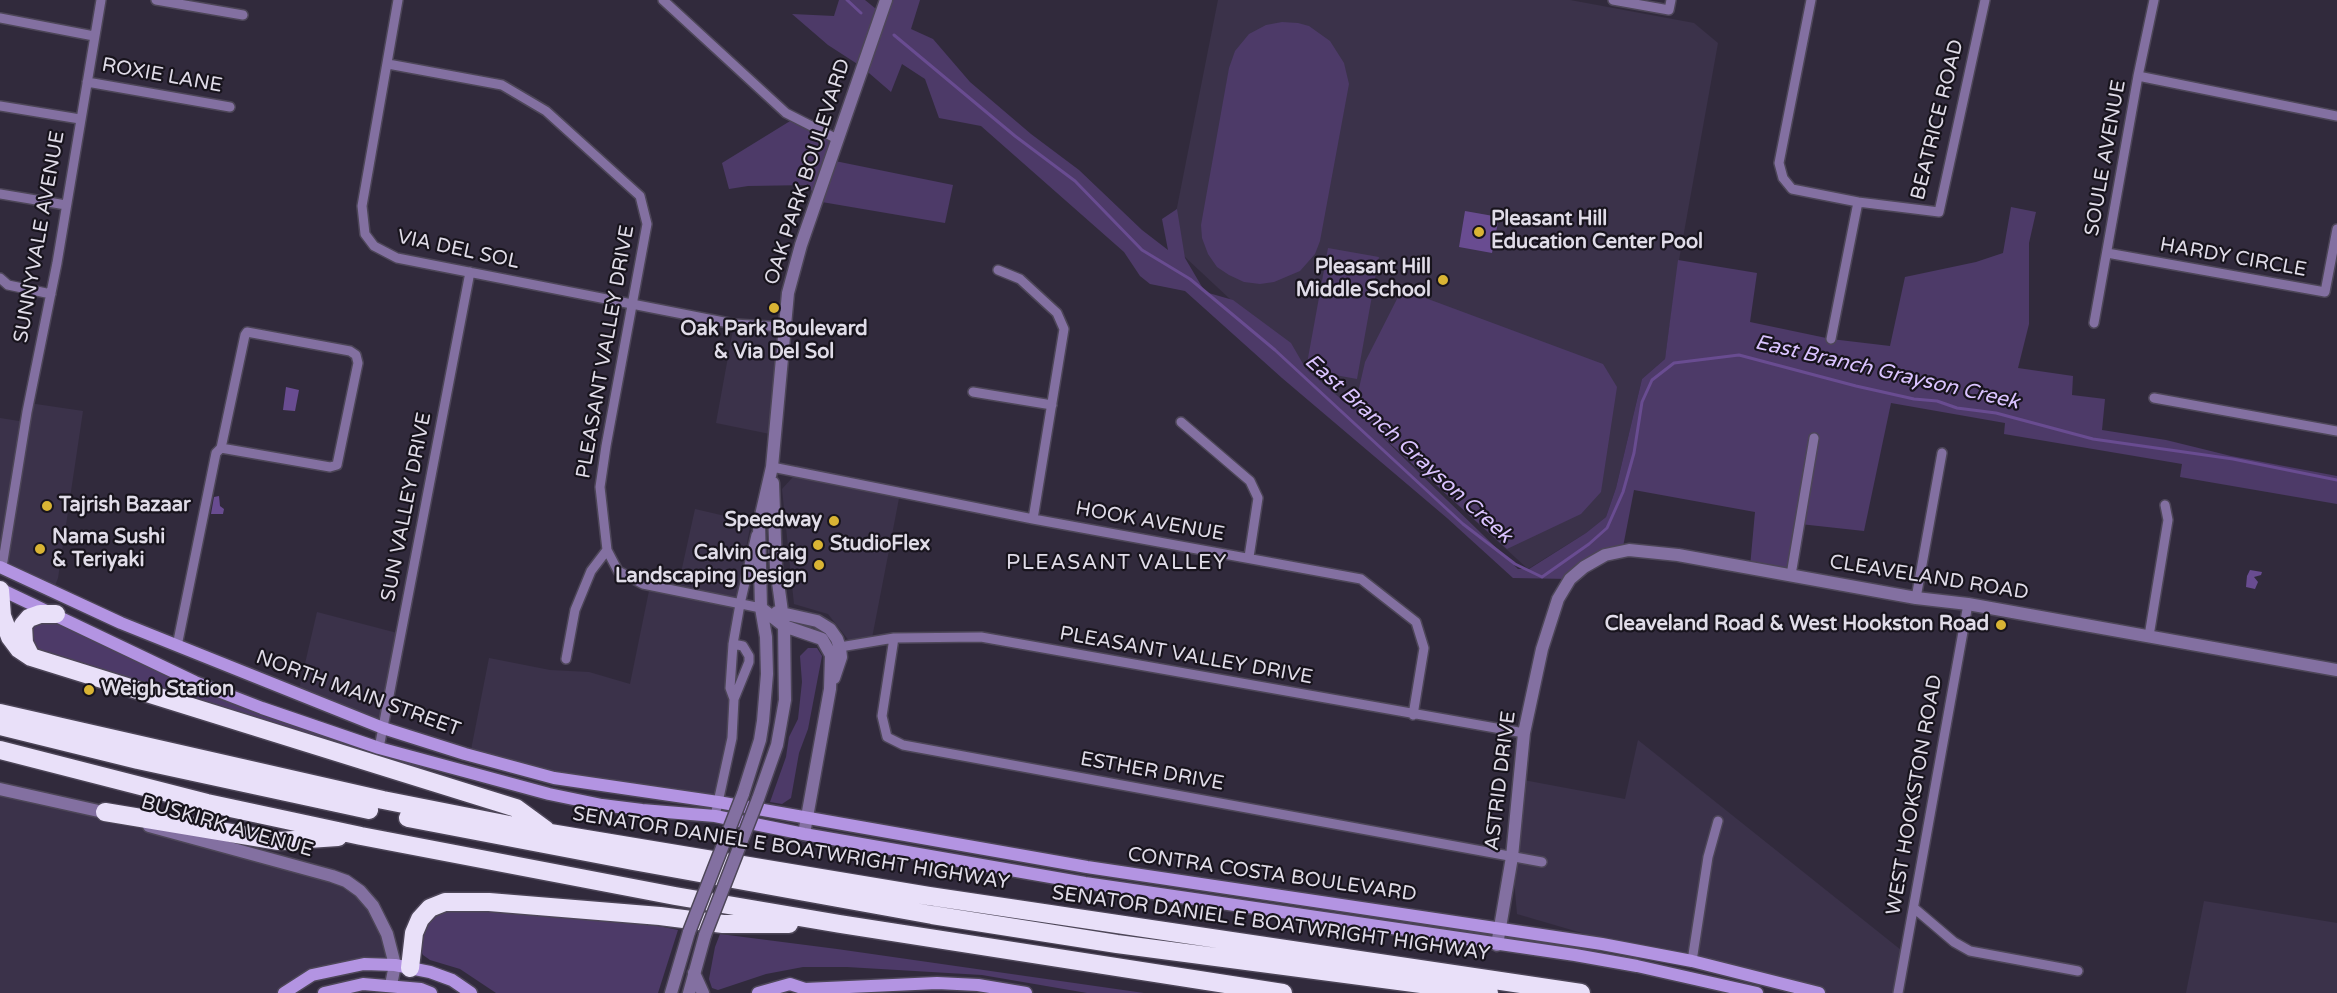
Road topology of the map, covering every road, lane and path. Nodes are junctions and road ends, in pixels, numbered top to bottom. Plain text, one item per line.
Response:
1 (101, 0) edge
2 (156, 0) edge
3 (398, 0) edge
4 (663, 0) edge
5 (885, 0) edge
6 (1613, 0) edge
7 (1671, 0) edge
8 (1811, 0) edge
9 (1985, 0) edge
10 (2154, 0) edge
11 (243, 15) dead end
12 (0, 18) edge
13 (94, 36) junction
14 (388, 64) junction
15 (2138, 76) junction
16 (87, 82) junction
17 (0, 106) edge
18 (230, 107) dead end
19 (2337, 117) edge
20 (80, 119) junction
21 (837, 139) junction
22 (0, 194) edge
23 (1858, 202) junction
24 (66, 205) junction
25 (2337, 229) edge
26 (2107, 253) junction
27 (998, 270) dead end
28 (470, 273) junction
29 (0, 278) edge
30 (51, 294) junction
31 (633, 303) junction
32 (2094, 323) dead end
33 (784, 327) junction
34 (1831, 339) dead end
35 (973, 392) dead end
36 (2154, 398) dead end
37 (1053, 405) junction
38 (1181, 422) dead end
39 (2337, 431) edge
40 (1814, 438) dead end
41 (222, 448) junction
42 (1942, 453) dead end
43 (772, 467) junction
44 (2165, 505) dead end
45 (1033, 519) junction
46 (759, 524) junction
47 (607, 550) junction
48 (1248, 557) junction
49 (1, 567) edge
50 (1791, 575) junction
51 (0, 589) edge
52 (1916, 597) junction
53 (740, 604) junction
54 (1968, 604) junction
55 (761, 608) junction
56 (783, 613) junction
57 (56, 614) junction
58 (1550, 624) joint
59 (784, 626) junction
60 (2149, 636) junction
61 (894, 638) junction
62 (734, 644) junction
63 (177, 646) junction
64 (840, 647) junction
65 (31, 657) junction
66 (566, 659) dead end
67 (2337, 670) edge
68 (830, 689) junction
69 (734, 699) junction
70 (0, 713) edge
71 (1413, 715) junction
72 (0, 726) edge
73 (383, 728) junction
74 (1524, 733) junction
75 (379, 748) junction
76 (0, 750) edge
77 (0, 789) edge
78 (718, 802) junction
79 (105, 812) junction
80 (715, 816) junction
81 (806, 819) junction
82 (1718, 821) dead end
83 (550, 833) junction
84 (804, 834) junction
85 (361, 836) junction
86 (1512, 857) junction
87 (1542, 862) dead end
88 (1914, 908) junction
89 (840, 924) junction
90 (1500, 927) junction
91 (1497, 945) junction
92 (1692, 961) junction
93 (402, 966) junction
94 (2078, 971) dead end
95 (694, 973) junction
96 (390, 989) edge
97 (406, 990) edge
98 (803, 991) edge
99 (284, 993) edge
100 (324, 993) edge
101 (431, 993) edge
102 (471, 993) edge
103 (671, 993) edge
104 (689, 993) edge
105 (703, 993) edge
106 (758, 993) edge
107 (1026, 993) edge
108 (1283, 993) edge
109 (1490, 993) edge
110 (1581, 993) edge
111 (1757, 993) edge
112 (1819, 993) edge
113 (1899, 993) edge

1 - 13 street, SUNNYVALE AVENUE
2 - 11 street
3 - 14 street, VIA DEL SOL
4 - 21 street
5 - 21 street, OAK PARK BOULEVARD
6 - 7 street
8 - 23 street
9 - 23 street, BEATRICE ROAD
10 - 15 street, SOULE AVENUE
12 - 13 street
13 - 16 street, SUNNYVALE AVENUE
14 - 28 street, VIA DEL SOL
14 - 31 street, PLEASANT VALLEY DRIVE
15 - 19 street
15 - 26 street, SOULE AVENUE
16 - 18 street, ROXIE LANE
16 - 20 street, SUNNYVALE AVENUE
17 - 20 street
20 - 24 street, SUNNYVALE AVENUE
21 - 33 street, OAK PARK BOULEVARD
22 - 24 street
23 - 34 street
24 - 30 street, SUNNYVALE AVENUE
25 - 26 street, HARDY CIRCLE
26 - 32 street, SOULE AVENUE
27 - 37 street
28 - 31 street, VIA DEL SOL
28 - 73 street, SUN VALLEY DRIVE
29 - 30 street
30 - 49 street, SUNNYVALE AVENUE
31 - 33 street, VIA DEL SOL
31 - 47 street, PLEASANT VALLEY DRIVE
33 - 43 street, OAK PARK BOULEVARD
35 - 37 street
36 - 39 street
37 - 45 street
38 - 48 street
40 - 50 street
41 - 41 street
41 - 63 street
42 - 52 street
43 - 45 street, HOOK AVENUE
43 - 46 street, OAK PARK BOULEVARD
43 - 56 street, OAK PARK BOULEVARD
44 - 60 street
45 - 48 street, HOOK AVENUE
46 - 53 street, OAK PARK BOULEVARD
46 - 55 street, OAK PARK BOULEVARD
47 - 53 street, PLEASANT VALLEY DRIVE
47 - 66 street
48 - 71 street, HOOK AVENUE
49 - 51 main road, SUNNYVALE AVENUE
49 - 63 main road, NORTH MAIN STREET
50 - 52 street, CLEAVELAND ROAD
50 - 58 street, CLEAVELAND ROAD
51 - 57 main road, NORTH MAIN STREET
51 - 65 highway
52 - 54 street, CLEAVELAND ROAD
53 - 55 street
53 - 62 street, OAK PARK BOULEVARD
54 - 60 street, CLEAVELAND ROAD
54 - 88 street, WEST HOOKSTON ROAD
55 - 56 street
55 - 59 street
55 - 103 street, OAK PARK BOULEVARD, bridge
56 - 59 street, OAK PARK BOULEVARD
56 - 64 street
57 - 65 highway
57 - 75 main road, NORTH MAIN STREET
58 - 74 street, ASTRID DRIVE
59 - 68 street
59 - 95 street, OAK PARK BOULEVARD, bridge
60 - 67 street, CLEAVELAND ROAD
61 - 64 street, PLEASANT VALLEY DRIVE
61 - 71 street, PLEASANT VALLEY DRIVE
61 - 86 street, ESTHER DRIVE
62 - 69 street, OAK PARK BOULEVARD
62 - 69 street, OAK PARK BOULEVARD
63 - 73 main road, NORTH MAIN STREET
64 - 68 street
65 - 83 highway
68 - 81 street
69 - 78 street, OAK PARK BOULEVARD
70 - 83 highway, SENATOR DANIEL E BOATWRIGHT HIGHWAY
71 - 74 street, PLEASANT VALLEY DRIVE
72 - 109 highway
73 - 75 street, SUN VALLEY DRIVE
73 - 78 main road, NORTH MAIN STREET
74 - 86 street, ASTRID DRIVE
75 - 80 main road, NORTH MAIN STREET
76 - 85 highway
77 - 79 street, BUSKIRK AVENUE
78 - 80 street, OAK PARK BOULEVARD
78 - 81 main road, CONTRA COSTA BOULEVARD
79 - 85 highway
79 - 93 street, BUSKIRK AVENUE
80 - 84 main road, CONTRA COSTA BOULEVARD
81 - 84 street
81 - 90 main road, CONTRA COSTA BOULEVARD
82 - 92 street
83 - 110 highway, SENATOR DANIEL E BOATWRIGHT HIGHWAY
84 - 91 main road, CONTRA COSTA BOULEVARD
85 - 89 highway
86 - 87 street, ESTHER DRIVE
86 - 90 street, ASTRID DRIVE
88 - 94 street
88 - 113 street, WEST HOOKSTON ROAD
89 - 93 highway
89 - 108 highway
90 - 91 street, ASTRID DRIVE
90 - 92 main road, CONTRA COSTA BOULEVARD
91 - 111 main road, CONTRA COSTA BOULEVARD
92 - 112 main road, CONTRA COSTA BOULEVARD
93 - 96 street, BUSKIRK AVENUE
93 - 97 main road
93 - 99 main road
93 - 102 main road
95 - 104 street, OAK PARK BOULEVARD
95 - 105 street
96 - 97 main road
96 - 100 main road
97 - 101 main road
98 - 106 main road
98 - 107 main road

